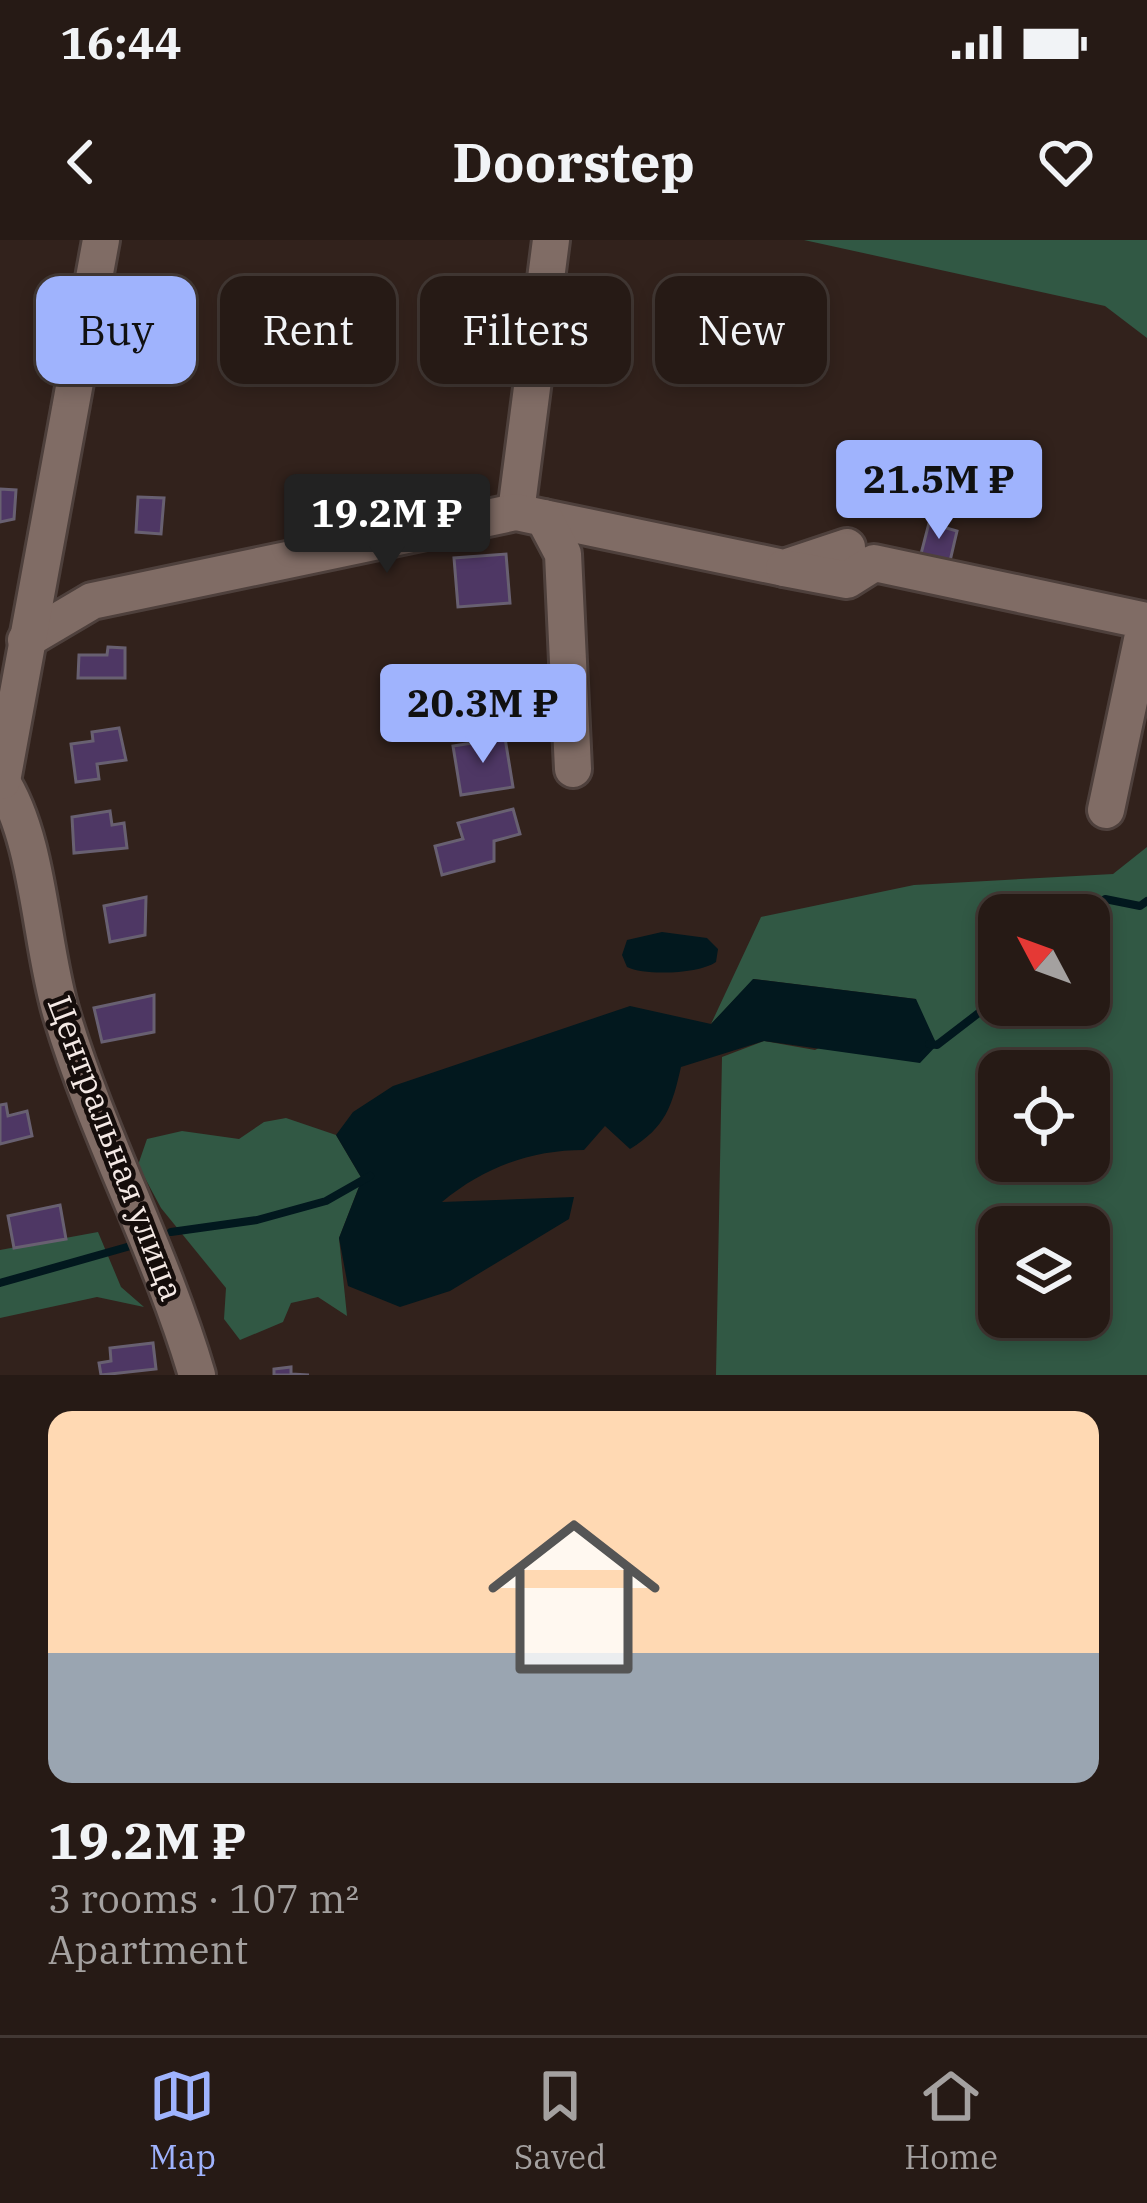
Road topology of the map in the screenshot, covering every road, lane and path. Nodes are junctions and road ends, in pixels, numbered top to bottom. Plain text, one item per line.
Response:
1 (101, 240) edge
2 (551, 240) edge
3 (530, 515) junction
4 (847, 547) dead end
5 (784, 568) junction
6 (1146, 619) edge
7 (26, 640) junction
8 (573, 769) dead end
9 (1, 780) edge
10 (1106, 810) dead end
11 (197, 1375) edge

1 - 7 street, Центральная улица
2 - 3 street
3 - 5 street
3 - 7 street
3 - 8 street
4 - 5 street
5 - 6 street
6 - 10 street
7 - 9 street, Центральная улица
9 - 11 street, Центральная улица

